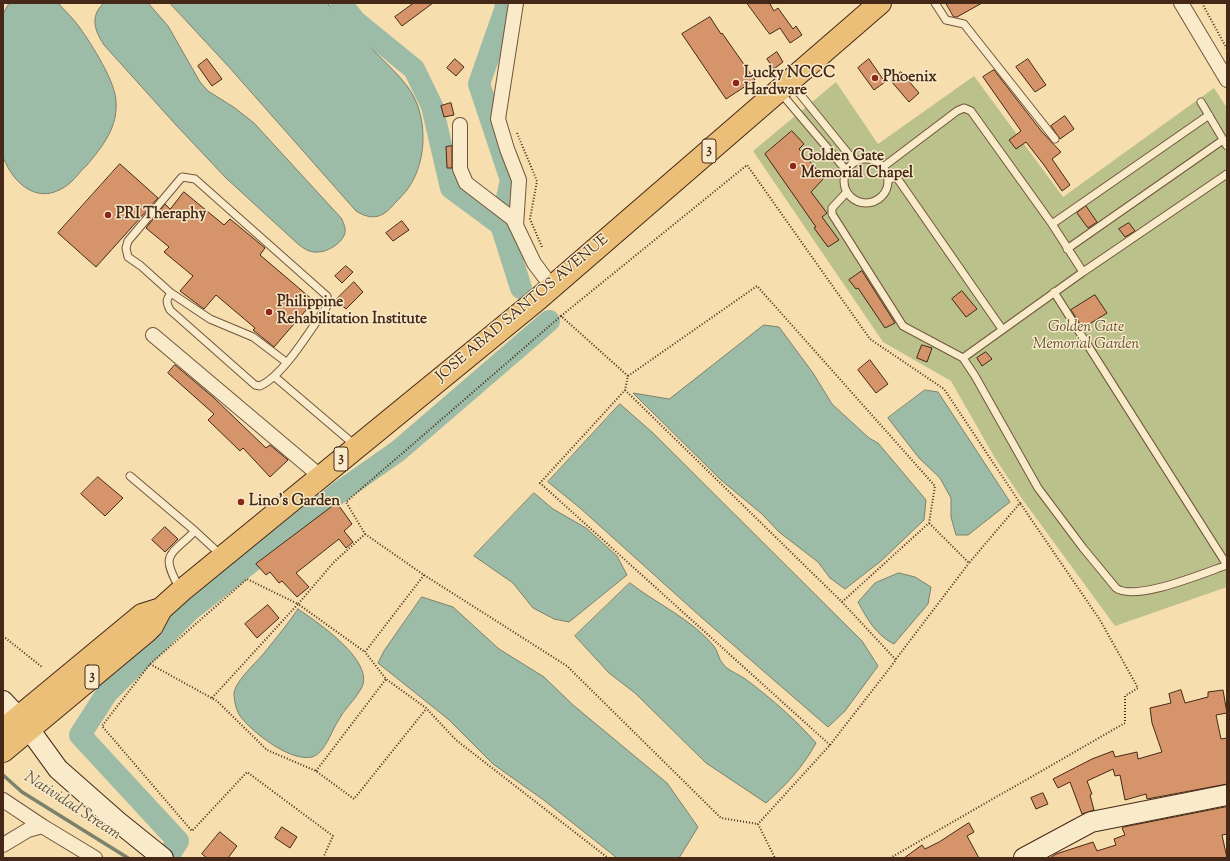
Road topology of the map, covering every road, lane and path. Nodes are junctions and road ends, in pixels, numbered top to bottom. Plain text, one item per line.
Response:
1 (516, 3) edge
2 (880, 3) edge
3 (935, 3) edge
4 (1181, 3) edge
5 (1202, 3) edge
6 (1227, 49) edge
7 (1227, 80) edge
8 (785, 86) junction
9 (1201, 102) dead end
10 (1209, 115) junction
11 (460, 125) dead end
12 (515, 128) dead end
13 (1055, 139) dead end
14 (1225, 143) edge
15 (855, 162) junction
16 (883, 167) junction
17 (846, 170) junction
18 (1227, 174) edge
19 (888, 181) junction
20 (846, 193) junction
21 (514, 222) junction
22 (1052, 224) junction
23 (1067, 249) junction
24 (534, 263) junction
25 (1083, 272) junction
26 (552, 287) junction
27 (1054, 292) junction
28 (171, 293) junction
29 (561, 316) junction
30 (1002, 328) junction
31 (153, 336) dead end
32 (962, 358) junction
33 (286, 362) junction
34 (628, 376) junction
35 (275, 377) junction
36 (624, 390) junction
37 (356, 446) junction
38 (130, 476) dead end
39 (320, 476) junction
40 (1020, 503) junction
41 (929, 523) junction
42 (195, 531) junction
43 (365, 534) junction
44 (223, 556) junction
45 (969, 563) junction
46 (1227, 565) edge
47 (424, 575) junction
48 (182, 591) junction
49 (842, 602) junction
50 (298, 604) junction
51 (3, 636) edge
52 (365, 652) junction
53 (896, 660) junction
54 (150, 664) junction
55 (42, 667) dead end
56 (386, 679) junction
57 (212, 698) junction
58 (3, 701) edge
59 (426, 708) junction
60 (12, 733) edge
61 (830, 745) junction
62 (316, 771) junction
63 (1227, 795) edge
64 (3, 800) edge
65 (758, 824) junction
66 (42, 826) junction
67 (3, 845) edge
68 (1043, 853) edge
69 (159, 854) edge
70 (95, 858) edge
71 (323, 858) edge
72 (608, 858) edge
73 (776, 858) edge
74 (890, 858) edge
75 (1024, 858) edge

1 - 21 street
2 - 8 highway, JOSE ABAD SANTOS AVENUE / 3
3 - 13 lane
4 - 7 street
5 - 6 path
8 - 15 lane
8 - 17 lane
8 - 26 highway, JOSE ABAD SANTOS AVENUE / 3
9 - 10 lane
10 - 14 lane
10 - 22 lane
11 - 21 street
12 - 24 path
14 - 23 lane
15 - 16 lane
15 - 17 lane
16 - 19 lane
16 - 22 lane
17 - 20 lane
18 - 25 lane
19 - 20 lane
19 - 30 lane
20 - 32 lane
21 - 24 street
22 - 23 lane
23 - 25 lane
24 - 26 street
25 - 27 lane
26 - 37 highway, JOSE ABAD SANTOS AVENUE / 3
27 - 30 lane
27 - 46 lane
28 - 33 lane
28 - 33 lane
28 - 35 lane
29 - 34 path
29 - 40 path
29 - 43 path
30 - 32 lane
31 - 39 street
32 - 46 lane
33 - 35 lane
34 - 36 path
34 - 41 path
35 - 37 lane
36 - 49 path
36 - 61 path
37 - 39 highway, JOSE ABAD SANTOS AVENUE / 3
38 - 42 lane
39 - 44 highway, JOSE ABAD SANTOS AVENUE / 3
40 - 45 path
40 - 74 path
41 - 45 path
41 - 49 path
42 - 44 lane
42 - 48 lane
43 - 47 path
43 - 50 path
44 - 48 highway, JOSE ABAD SANTOS AVENUE / 3
45 - 53 path
47 - 52 path
47 - 65 path
48 - 60 highway, JOSE ABAD SANTOS AVENUE / 3
49 - 53 path
50 - 52 path
50 - 54 path
50 - 57 path
51 - 55 path
52 - 56 path
53 - 61 path
54 - 57 path
54 - 71 path
56 - 59 path
56 - 62 path
57 - 62 path
58 - 60 street
59 - 62 path
59 - 72 path
60 - 69 street
61 - 65 path
63 - 68 street
64 - 66 street
65 - 73 path
66 - 67 street
66 - 70 street
68 - 75 street

